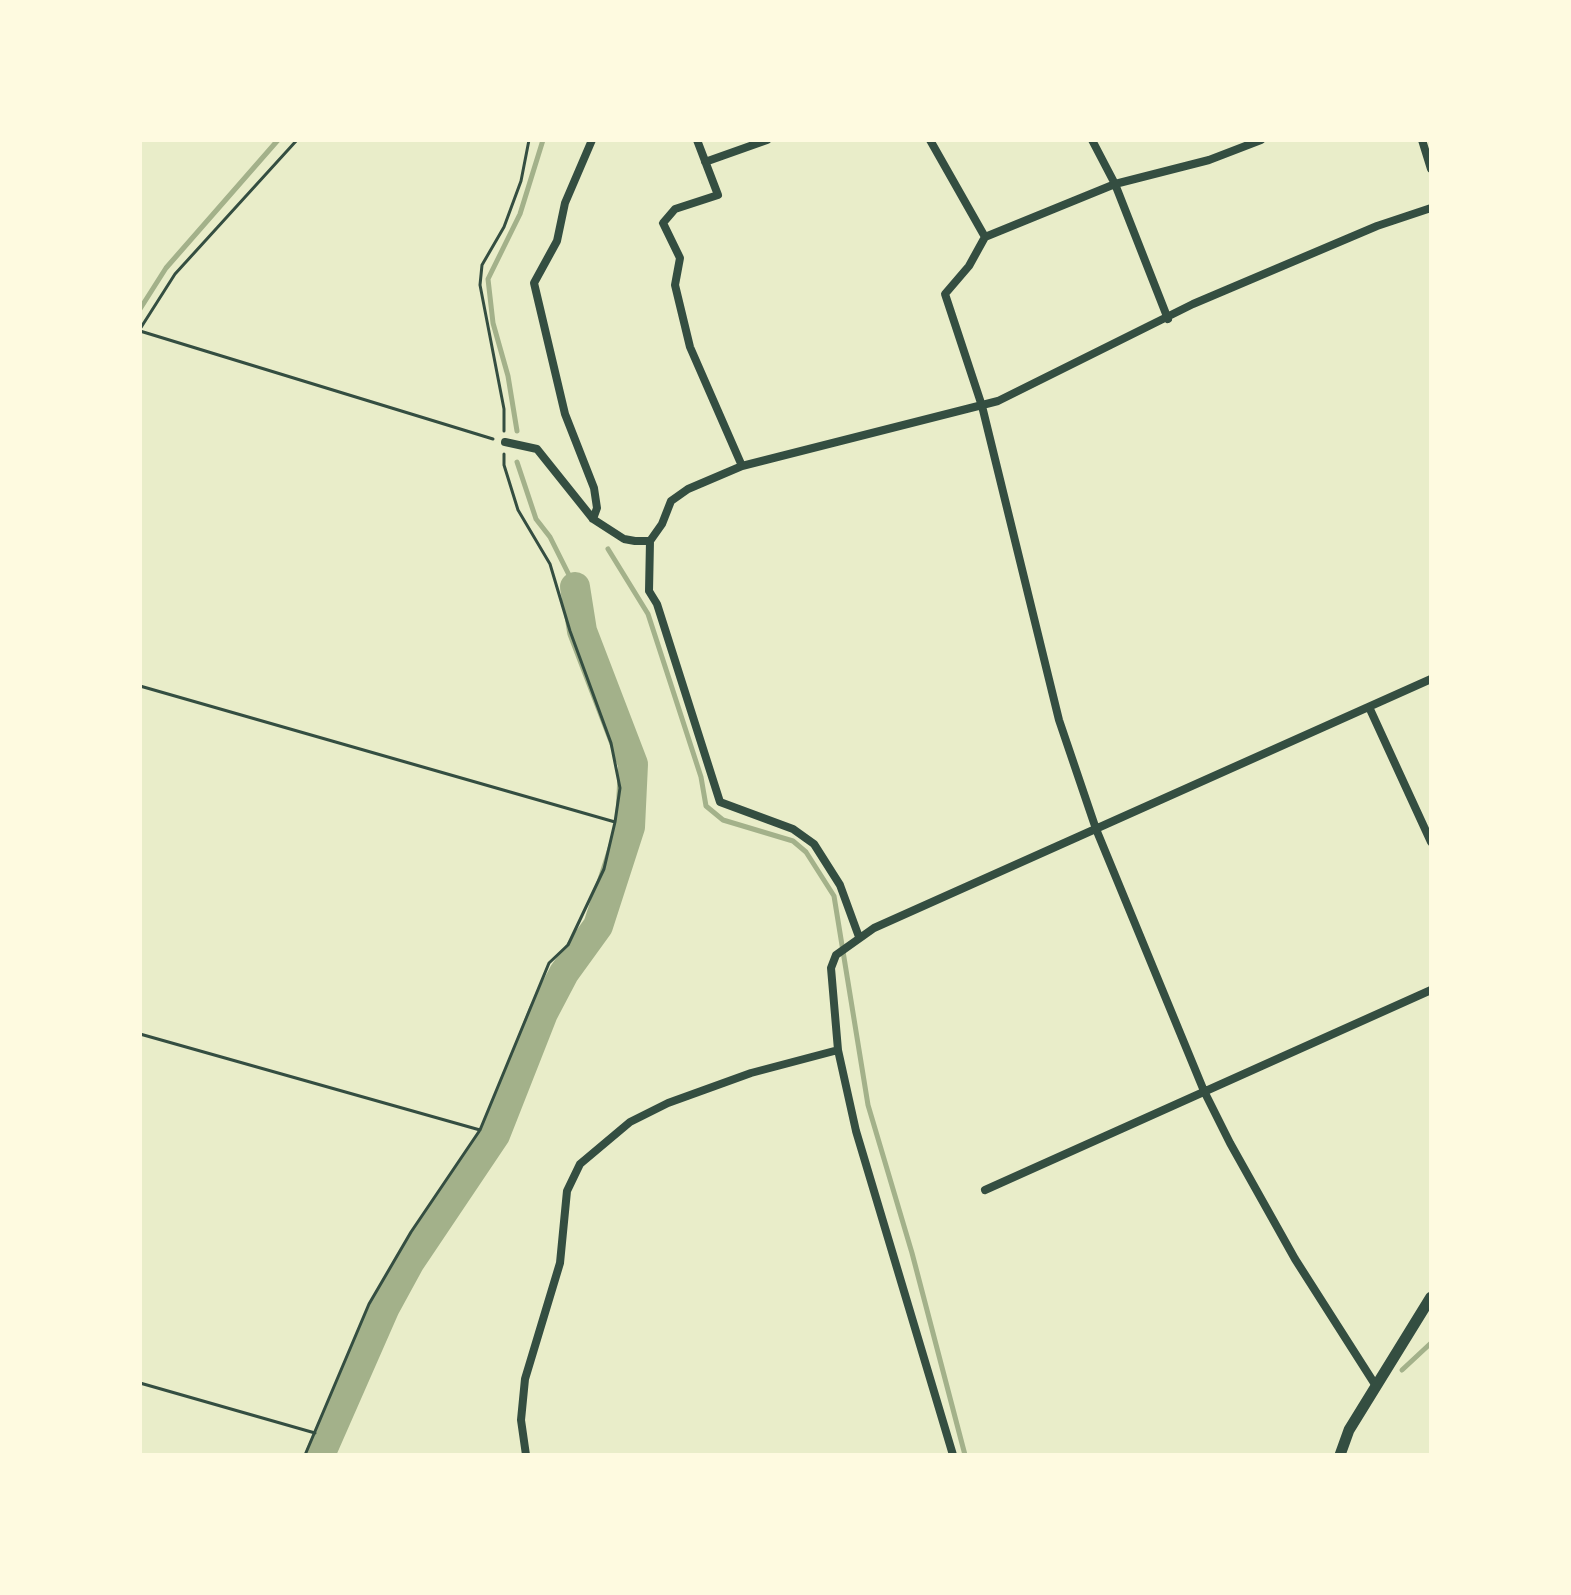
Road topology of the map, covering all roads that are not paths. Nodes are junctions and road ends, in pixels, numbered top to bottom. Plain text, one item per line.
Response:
1 (592, 140) edge
2 (697, 140) edge
3 (767, 140) edge
4 (930, 140) edge
5 (1092, 140) edge
6 (1261, 140) edge
7 (1422, 140) edge
8 (705, 162) junction
9 (1431, 169) edge
10 (1115, 184) junction
11 (1431, 208) edge
12 (985, 237) junction
13 (1168, 319) junction
14 (982, 406) junction
15 (505, 442) road end
16 (742, 466) junction
17 (593, 519) junction
18 (650, 541) junction
19 (1431, 679) edge
20 (1369, 707) junction
21 (1096, 829) junction
22 (1431, 842) edge
23 (859, 937) junction
24 (1431, 990) edge
25 (838, 1050) junction
26 (1204, 1091) junction
27 (985, 1190) dead end
28 (1431, 1297) edge
29 (1376, 1386) junction
30 (526, 1455) edge
31 (953, 1455) edge
32 (1340, 1455) edge

1 - 17 street
2 - 8 street
3 - 8 street
4 - 12 street
5 - 10 street
6 - 10 street
7 - 9 street
8 - 16 street
10 - 12 street
10 - 13 street
11 - 13 street
12 - 14 street
13 - 14 street
14 - 16 street
14 - 21 street
15 - 17 street
16 - 18 street
17 - 18 street
18 - 23 street
19 - 20 street
20 - 21 street
20 - 22 street
21 - 23 street
21 - 26 street
23 - 25 street
24 - 26 street
25 - 30 street
25 - 31 street
26 - 27 street
26 - 29 street
28 - 29 main road
29 - 32 main road

